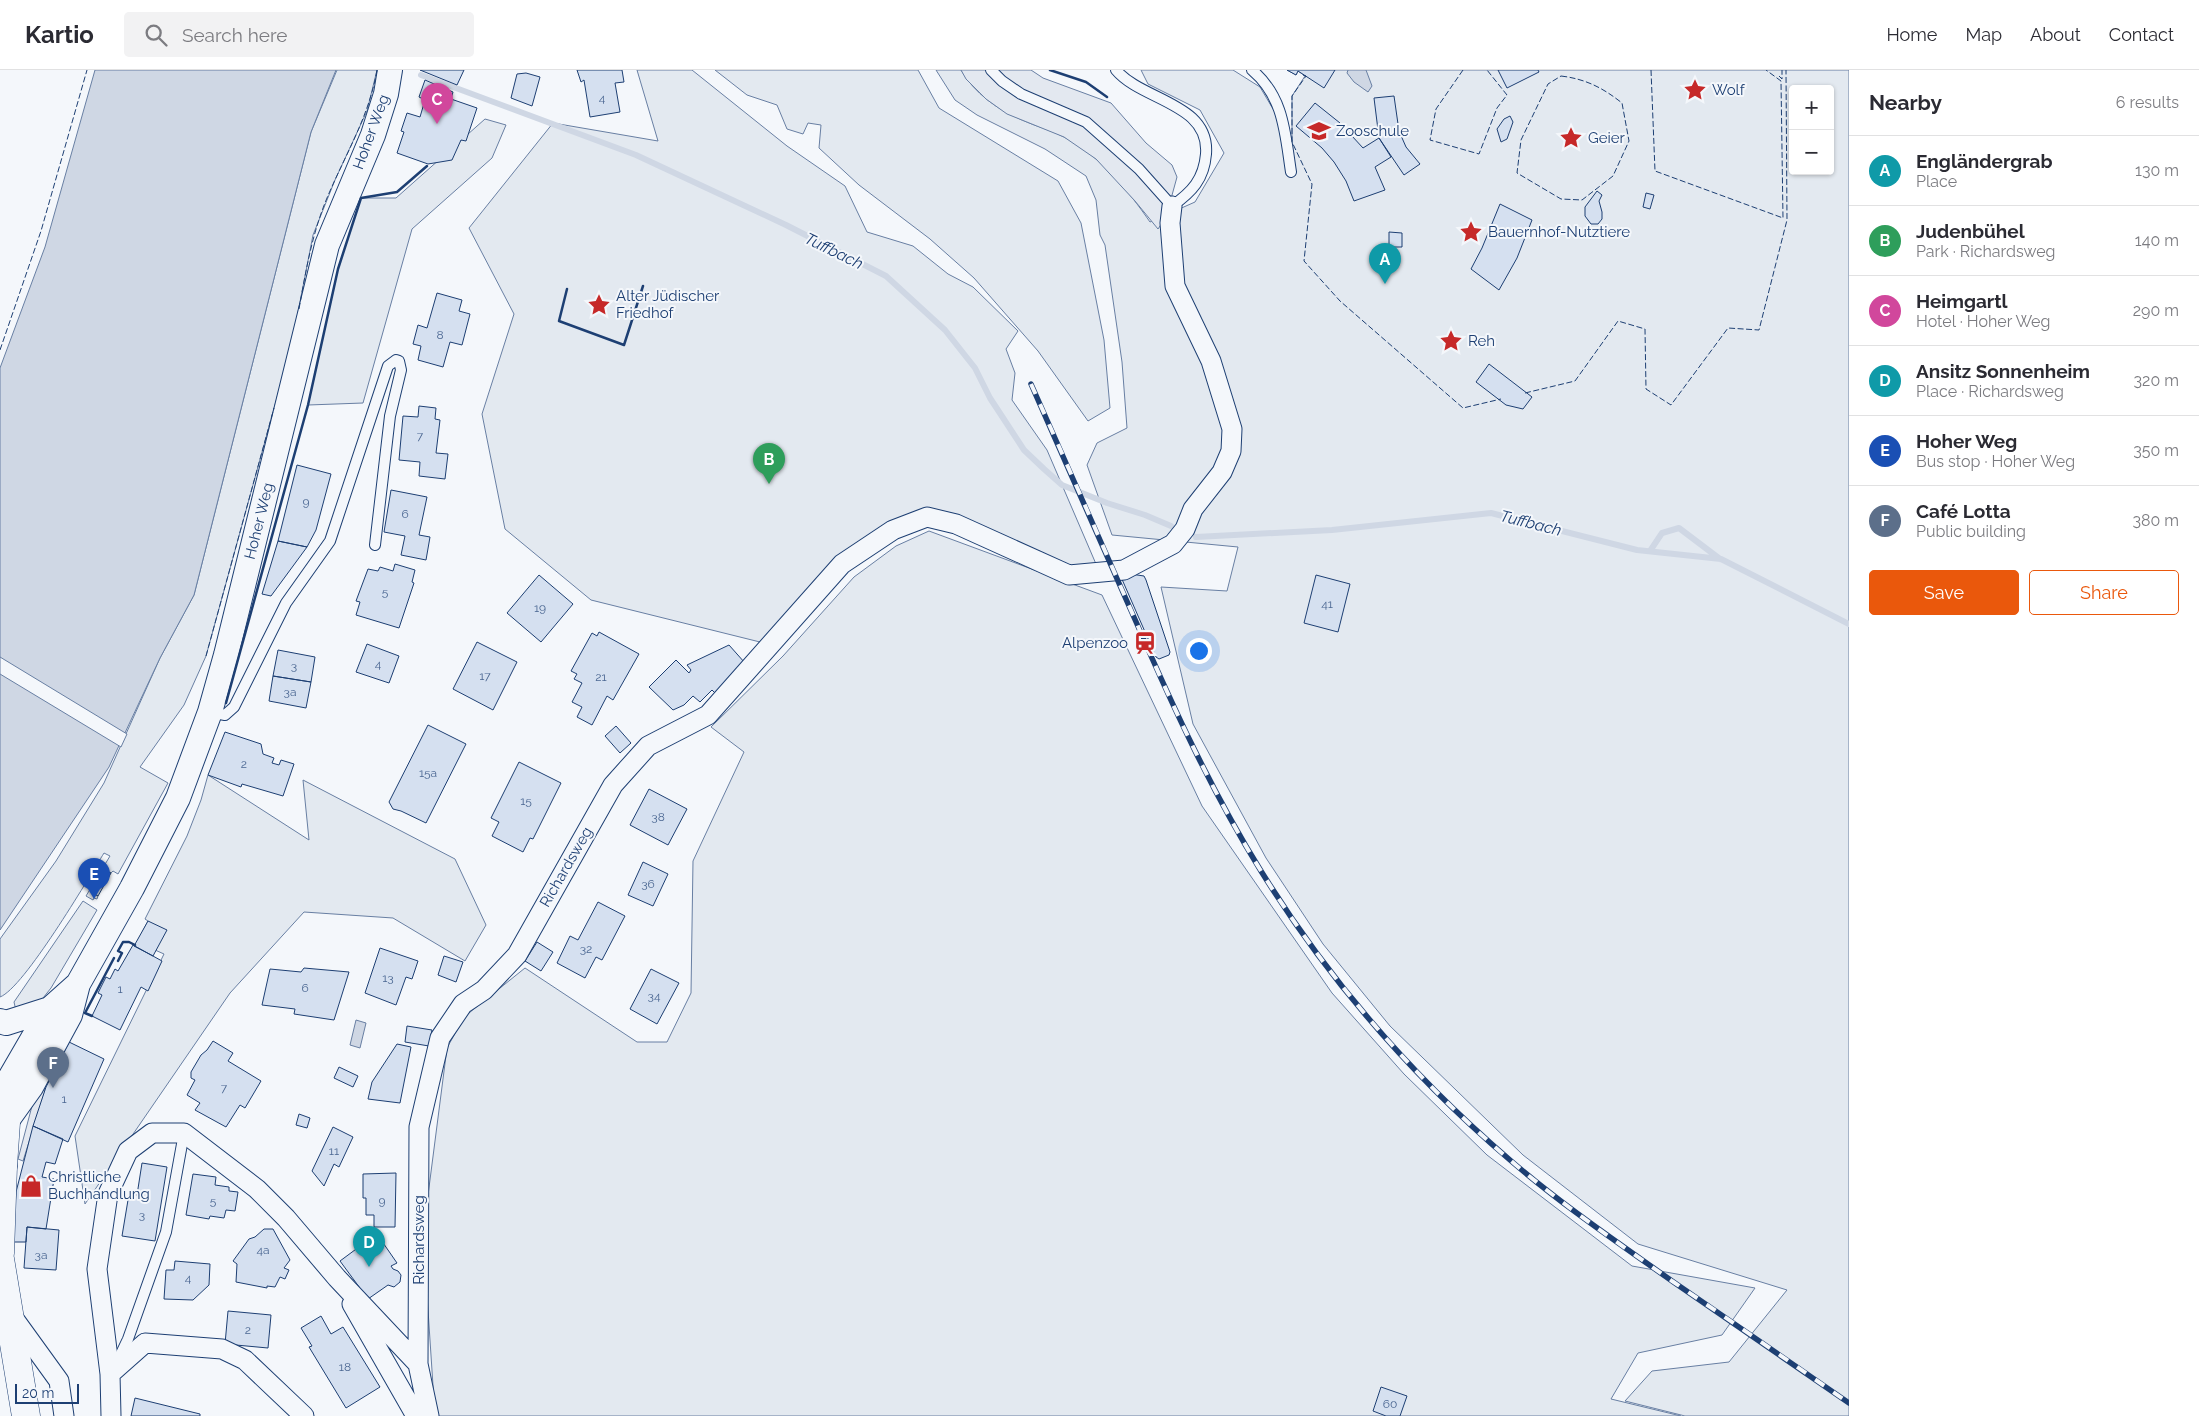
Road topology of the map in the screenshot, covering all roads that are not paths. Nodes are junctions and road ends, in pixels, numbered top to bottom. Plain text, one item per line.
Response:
1 (390, 70) edge
2 (991, 70) edge
3 (1116, 70) edge
4 (1252, 70) edge
5 (1291, 172) dead end
6 (1172, 206) junction
7 (375, 545) dead end
8 (210, 712) junction
9 (78, 984) junction
10 (50, 1009) junction
11 (0, 1021) edge
12 (0, 1093) edge
13 (3, 1122) edge
14 (184, 1133) junction
15 (1, 1168) edge
16 (0, 1253) edge
17 (0, 1258) edge
18 (337, 1278) junction
19 (8, 1311) junction
20 (418, 1364) junction
21 (110, 1374) junction
22 (26, 1416) edge
23 (64, 1416) edge
24 (111, 1416) edge
25 (304, 1416) edge
26 (416, 1416) edge
27 (429, 1416) edge

1 - 8 street, Hoher Weg
2 - 6 lane
3 - 6 lane
4 - 5 lane
6 - 20 street, Richardsweg
7 - 8 lane
8 - 9 street, Hoher Weg
9 - 10 street, Hoher Weg
9 - 13 street, Hoher Weg
10 - 11 street
10 - 12 street, Hoher Weg
12 - 13 main road
13 - 15 main road
14 - 18 street
14 - 21 lane
14 - 21 street
15 - 16 main road
17 - 19 main road
18 - 20 street
18 - 26 street
19 - 22 main road
19 - 23 street
20 - 27 street, Richardsweg
21 - 24 street
21 - 25 street

